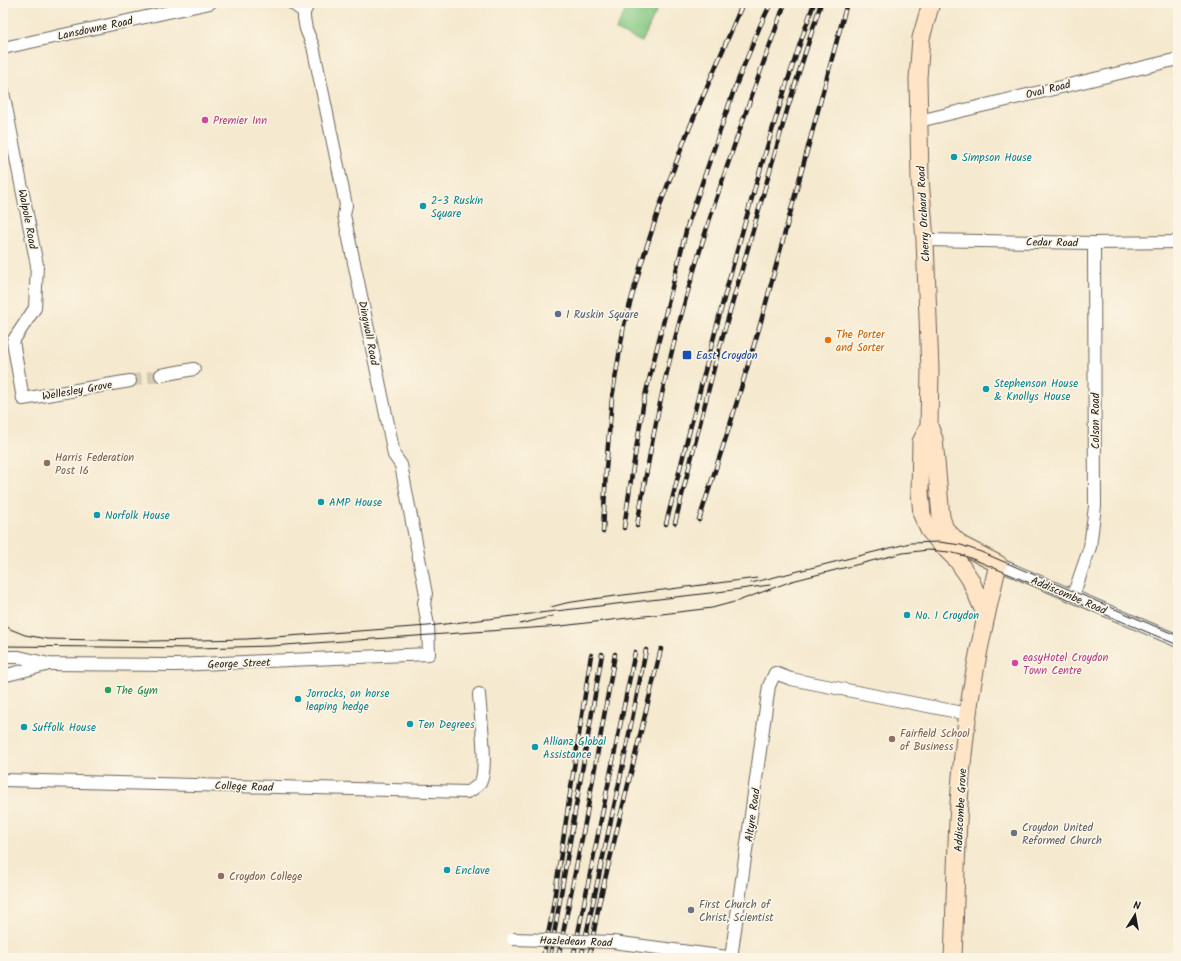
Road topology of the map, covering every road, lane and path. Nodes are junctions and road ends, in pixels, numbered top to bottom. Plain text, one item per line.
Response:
1 (210, 3) edge
2 (292, 3) edge
3 (930, 3) edge
4 (306, 7) edge
5 (3, 48) edge
6 (1178, 59) edge
7 (3, 92) edge
8 (919, 121) junction
9 (925, 240) junction
10 (1178, 242) edge
11 (1094, 243) junction
12 (194, 369) dead end
13 (161, 375) tunnel mouth
14 (130, 381) tunnel mouth
15 (23, 399) joint
16 (955, 549) junction
17 (998, 564) junction
18 (1073, 596) junction
19 (986, 616) junction
20 (1178, 641) edge
21 (429, 654) joint
22 (3, 657) edge
23 (49, 664) junction
24 (3, 676) edge
25 (479, 694) dead end
26 (968, 714) junction
27 (3, 780) edge
28 (513, 939) dead end
29 (731, 958) edge
30 (735, 958) edge
31 (953, 958) edge

1 - 5 street, Lansdowne Road
2 - 4 street, Dingwall Road
3 - 8 street, Cherry Orchard Road
4 - 21 street, Dingwall Road
6 - 8 street, Oval Road
7 - 15 street, Walpole Road
8 - 9 street, Cherry Orchard Road
9 - 11 street, Cedar Road
9 - 16 street, Cherry Orchard Road
10 - 11 street, Cedar Road
11 - 18 street, Colson Road
12 - 13 street
14 - 15 street, Wellesley Grove
16 - 17 street, Addiscombe Road
16 - 19 street
17 - 18 street, Addiscombe Road
17 - 19 street, Addiscombe Grove
18 - 20 street, Addiscombe Road
19 - 26 street, Addiscombe Grove
21 - 23 street, George Street
22 - 23 street, George Street
23 - 24 street, George Street
25 - 27 street, College Road
26 - 29 street, Altyre Road
26 - 31 street, Addiscombe Grove
28 - 29 street, Hazledean Road, bridge
29 - 30 street, Hazledean Road

